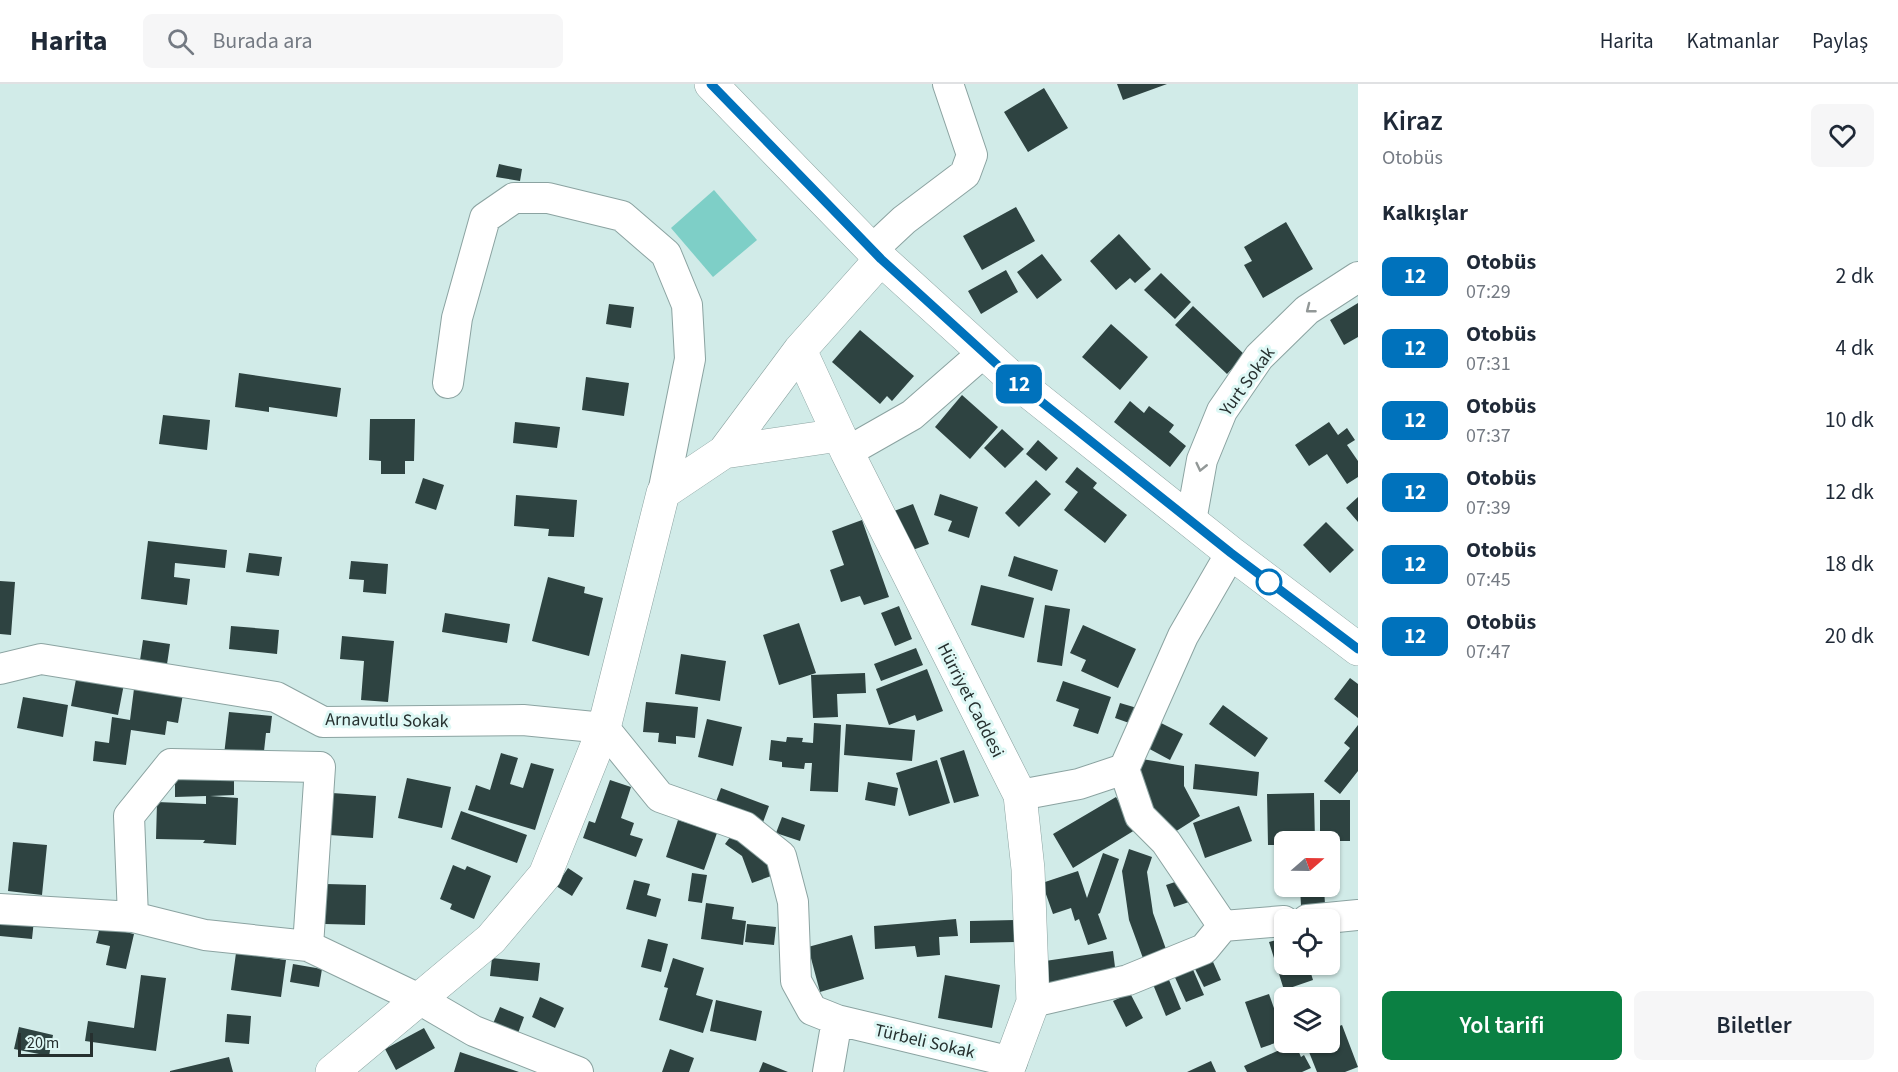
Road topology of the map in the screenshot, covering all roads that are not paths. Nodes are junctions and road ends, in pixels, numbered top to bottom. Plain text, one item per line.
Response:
1 (711, 84) edge
2 (948, 84) edge
3 (877, 255) junction
4 (1358, 277) edge
5 (800, 350) junction
6 (983, 353) junction
7 (448, 383) dead end
8 (843, 444) junction
9 (724, 452) junction
10 (663, 493) junction
11 (1191, 521) junction
12 (1231, 553) junction
13 (1358, 649) edge
14 (0, 669) edge
15 (323, 722) junction
16 (604, 728) junction
17 (320, 767) junction
18 (1124, 768) junction
19 (1020, 795) junction
20 (0, 909) edge
21 (1358, 915) edge
22 (133, 917) junction
23 (1340, 917) edge
24 (1274, 922) edge
25 (1223, 926) junction
26 (308, 946) junction
27 (419, 999) junction
28 (1033, 1002) junction
29 (837, 1020) junction
30 (1010, 1067) edge
31 (332, 1072) edge
32 (578, 1072) edge
33 (828, 1072) edge

1 - 3 main road
2 - 3 street
3 - 5 main road
3 - 6 main road
4 -> 11 street, Yurt Sokak
5 - 8 main road, Hürriyet Caddesi
5 - 9 main road
6 - 8 street
6 - 11 main road
7 - 10 street
8 - 9 main road
8 - 19 main road, Hürriyet Caddesi
9 - 10 main road
10 - 16 main road
11 - 12 main road
12 - 13 main road
12 - 18 street
14 - 15 street, Arnavutlu Sokak
15 - 16 street, Arnavutlu Sokak
15 - 17 street
16 - 27 main road
16 - 29 street, Türbeli Sokak
17 - 22 street
17 - 26 street
18 - 19 street
18 - 25 street
19 - 28 main road, Hürriyet Caddesi
20 - 22 street
21 - 23 street
22 - 26 street
24 - 25 street
25 - 28 street
26 - 27 street
27 - 31 main road
27 - 32 street
28 - 30 main road, Hürriyet Caddesi
29 - 30 street, Türbeli Sokak
29 - 33 street

